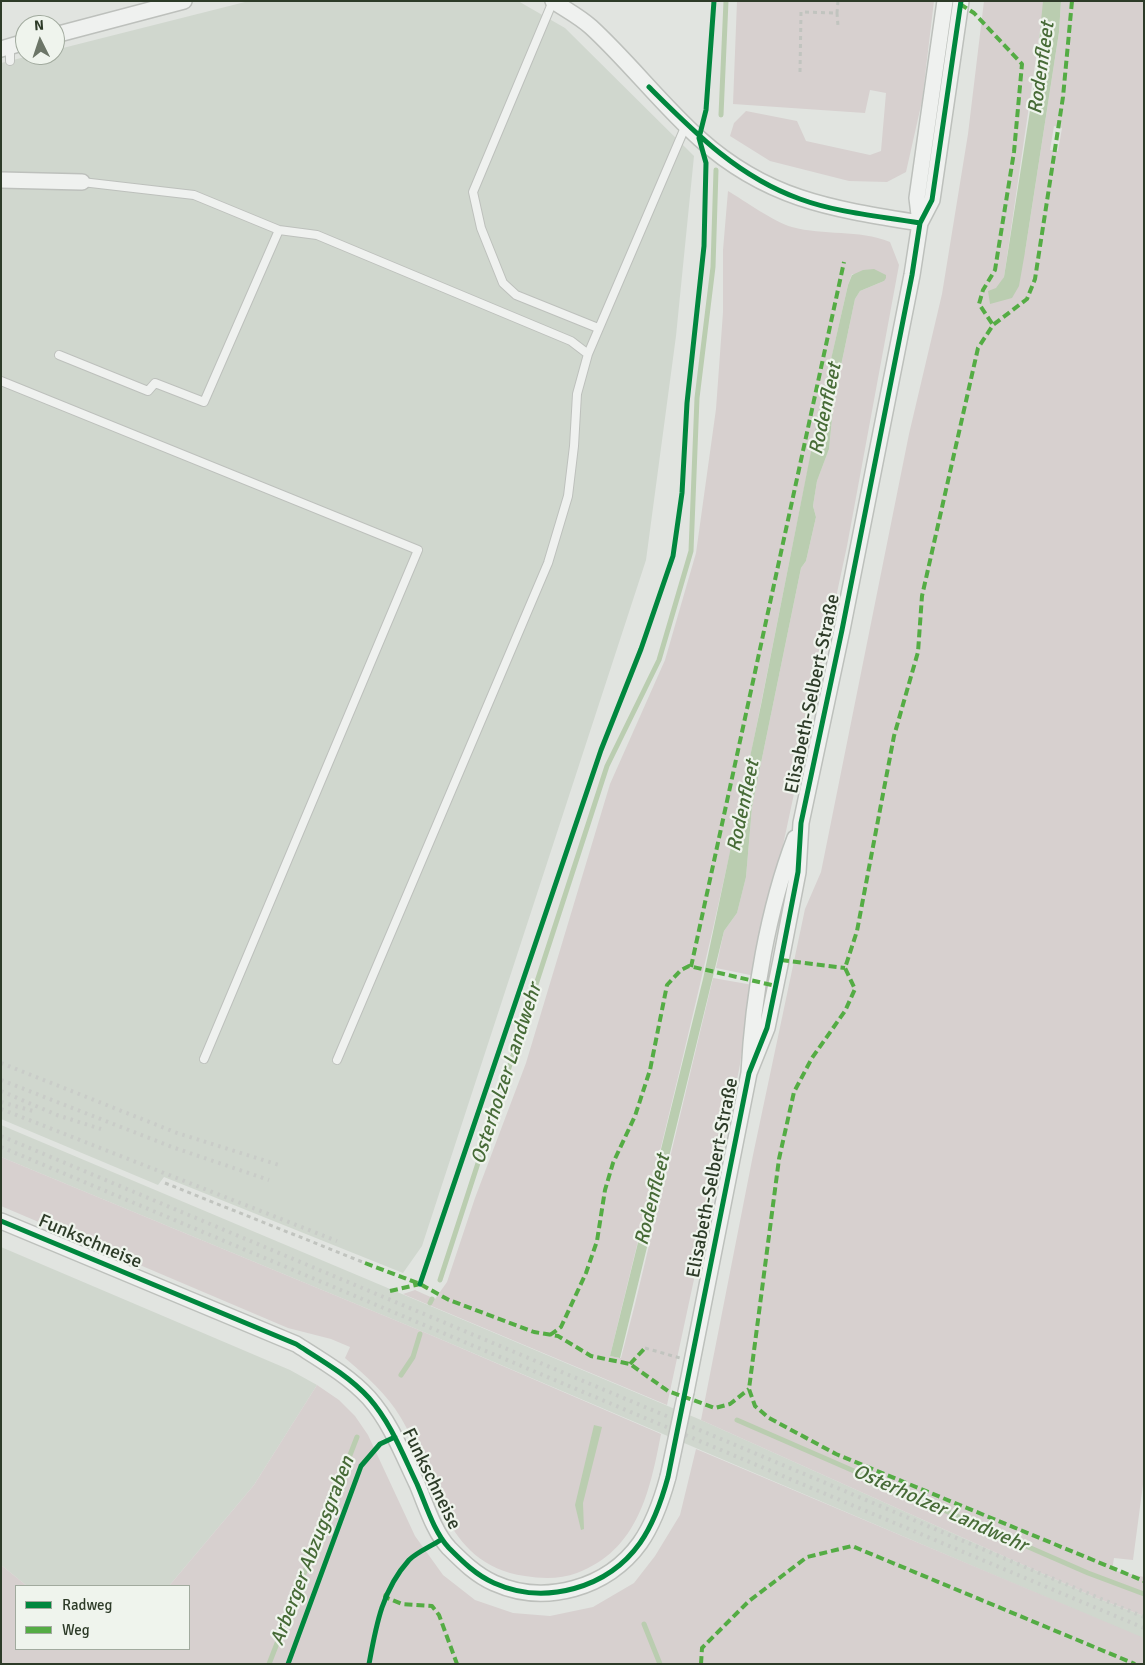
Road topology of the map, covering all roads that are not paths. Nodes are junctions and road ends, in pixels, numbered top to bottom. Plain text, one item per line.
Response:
1 (184, 1) edge
2 (553, 1) edge
3 (945, 1) edge
4 (961, 1) edge
5 (65, 32) edge
6 (686, 125) junction
7 (1, 180) edge
8 (82, 182) joint
9 (920, 223) junction
10 (279, 230) junction
11 (598, 328) junction
12 (588, 354) junction
13 (60, 355) dead end
14 (1, 381) edge
15 (204, 1059) dead end
16 (337, 1060) dead end
17 (1, 1221) edge
18 (686, 1392) joint

1 - 5 street
2 - 6 street
2 - 11 lane
3 - 9 street, Elisabeth-Selbert-Straße
4 - 9 street, Elisabeth-Selbert-Straße
6 - 9 street
6 - 11 lane
7 - 8 street
8 - 10 lane
9 - 18 street, Elisabeth-Selbert-Straße
10 - 12 lane
10 - 13 lane
11 - 12 lane
12 - 16 lane
14 - 15 lane
17 - 18 street, Funkschneise, bridge

